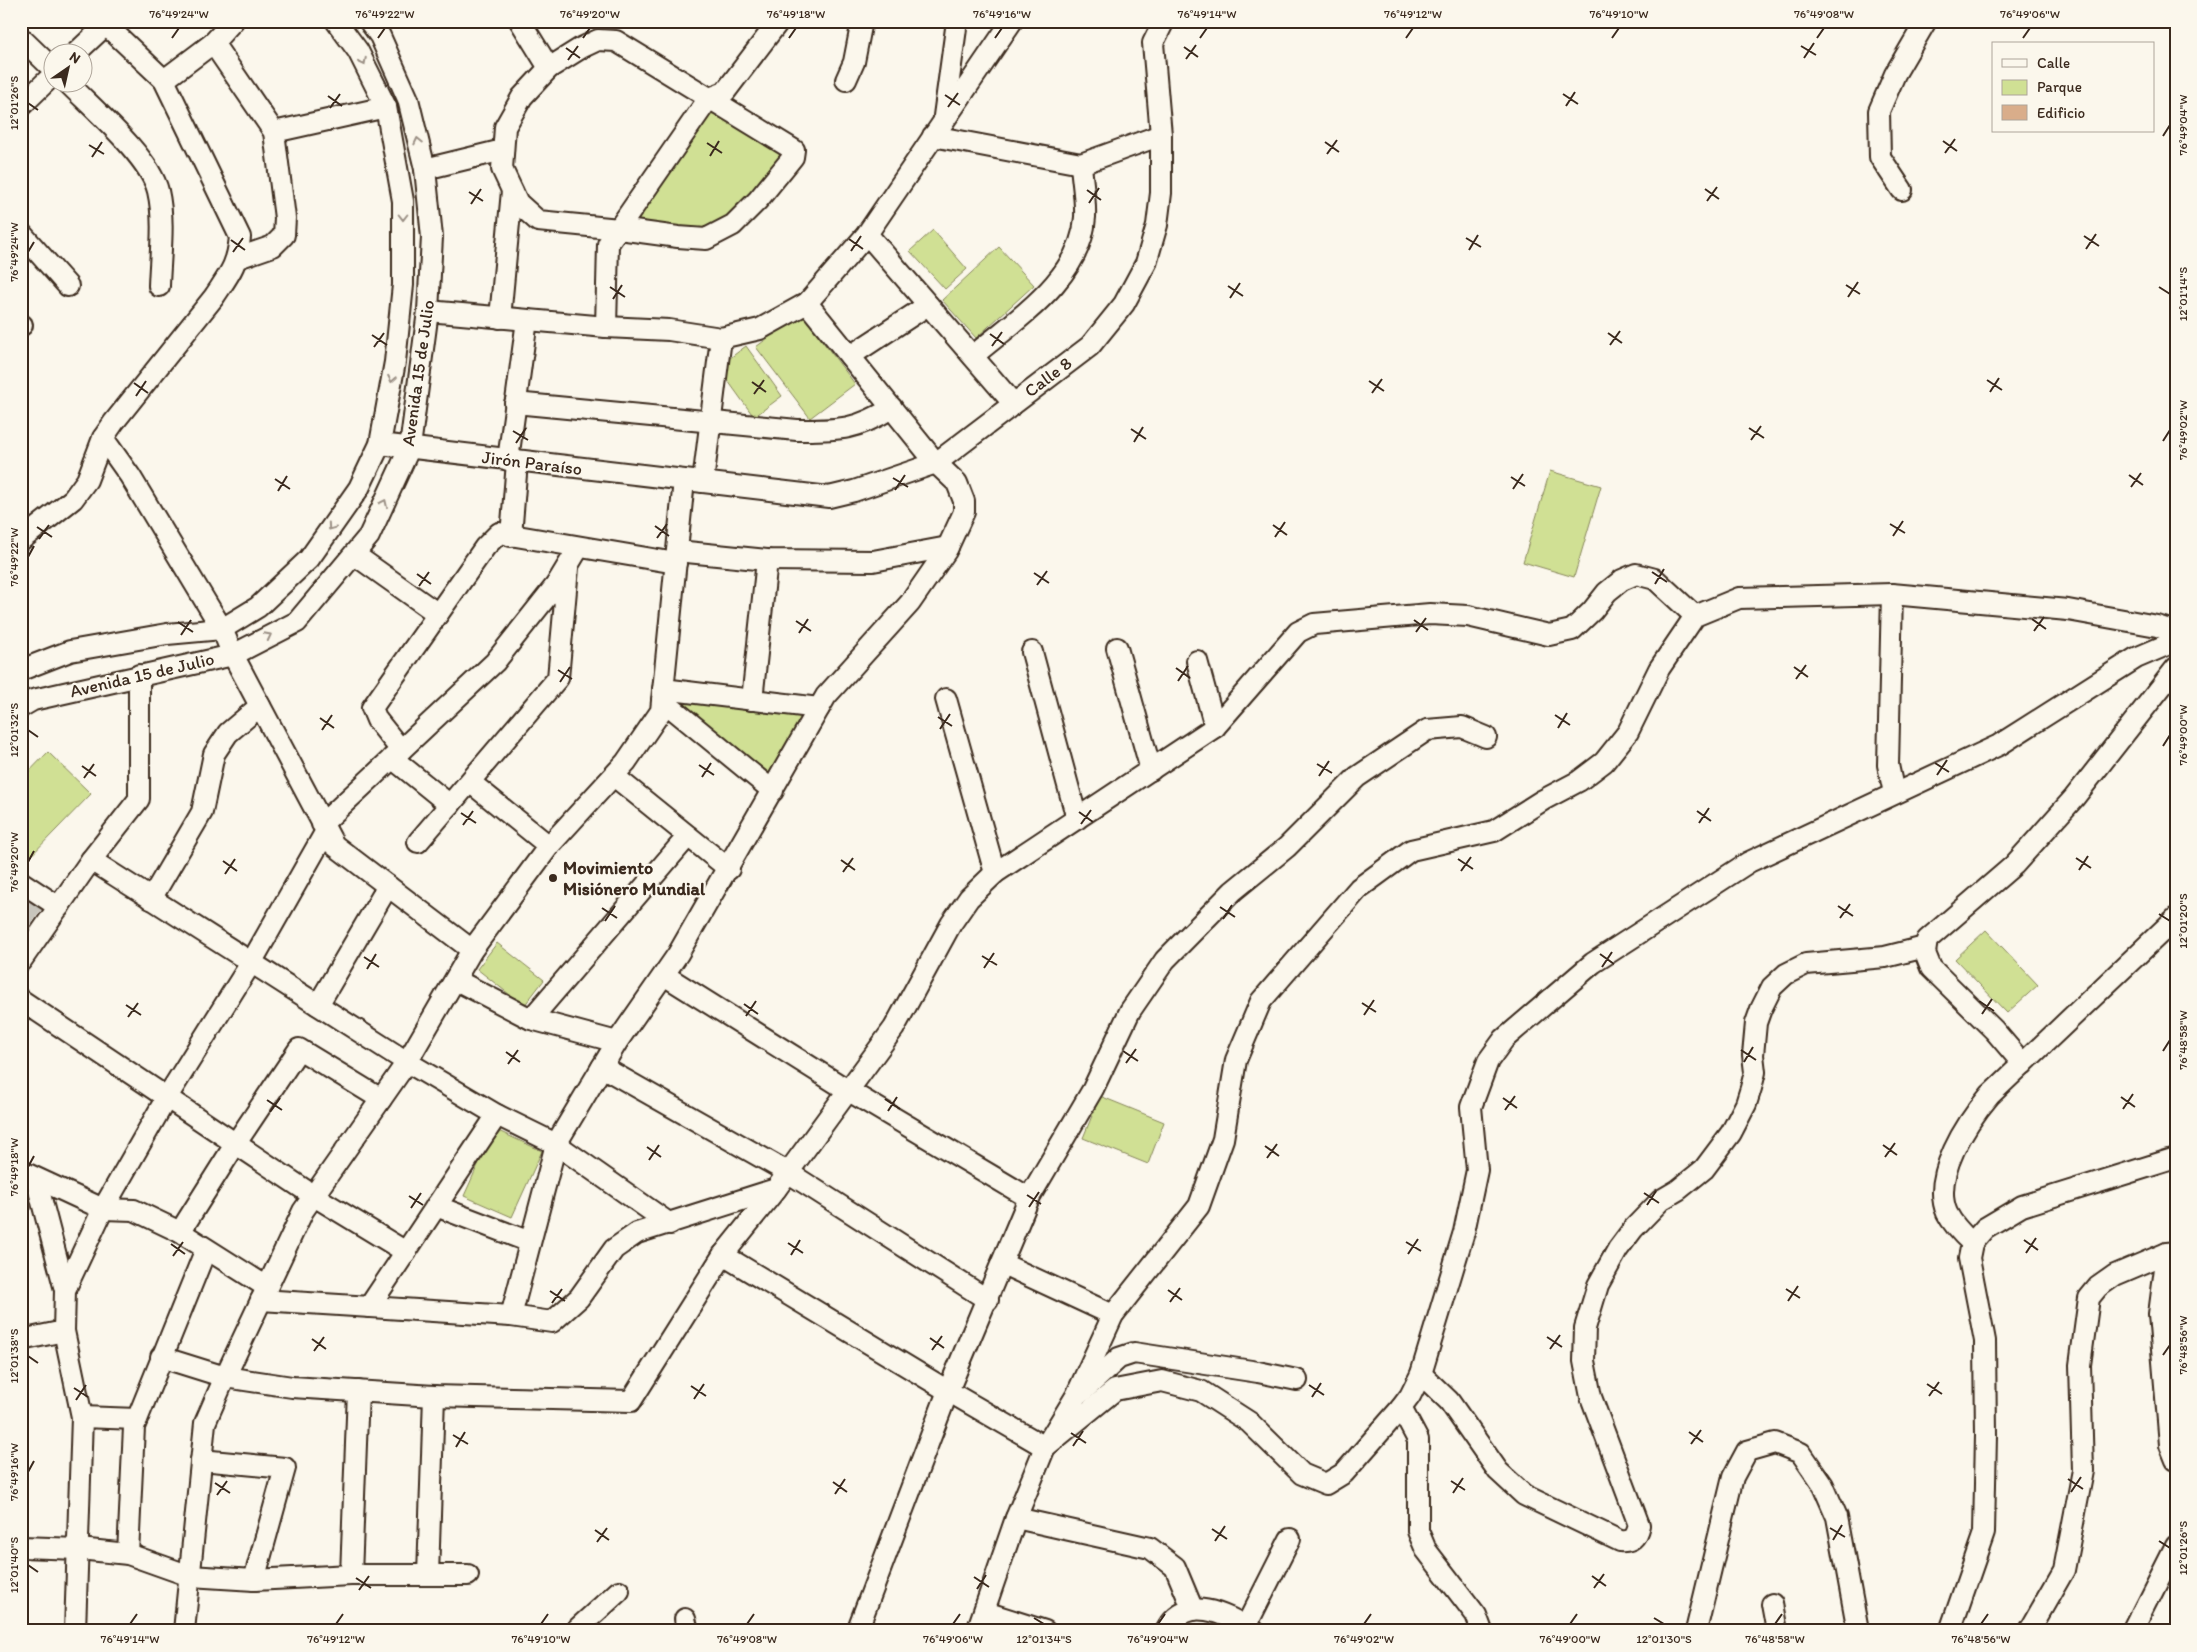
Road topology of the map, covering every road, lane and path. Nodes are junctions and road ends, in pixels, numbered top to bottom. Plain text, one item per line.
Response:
1 (233, 21) edge
2 (336, 21) edge
3 (369, 21) edge
4 (520, 21) edge
5 (862, 21) edge
6 (957, 21) edge
7 (1012, 21) edge
8 (1164, 21) edge
9 (1926, 21) edge
10 (775, 22) edge
11 (108, 23) edge
12 (21, 38) edge
13 (88, 42) edge
14 (213, 43) junction
15 (42, 58) edge
16 (549, 68) junction
17 (164, 80) junction
18 (846, 80) dead end
19 (42, 86) edge
20 (77, 92) edge
21 (709, 98) junction
22 (21, 106) edge
23 (386, 107) junction
24 (938, 129) junction
25 (274, 132) junction
26 (1160, 135) junction
27 (503, 150) junction
28 (1081, 164) junction
29 (425, 169) junction
30 (1902, 190) dead end
31 (512, 191) junction
32 (619, 229) junction
33 (21, 233) edge
34 (868, 234) junction
35 (238, 258) junction
36 (68, 286) dead end
37 (159, 286) dead end
38 (807, 303) junction
39 (928, 305) junction
40 (428, 311) junction
41 (500, 318) junction
42 (526, 320) junction
43 (606, 327) junction
44 (721, 338) junction
45 (850, 356) junction
46 (973, 356) junction
47 (515, 403) junction
48 (1013, 403) junction
49 (892, 408) junction
50 (711, 421) junction
51 (103, 438) junction
52 (380, 444) junction
53 (410, 447) junction
54 (513, 461) junction
55 (936, 463) junction
56 (694, 481) junction
57 (511, 536) junction
58 (21, 540) edge
59 (579, 547) junction
60 (948, 547) junction
61 (355, 554) junction
62 (676, 557) junction
63 (767, 560) junction
64 (568, 566) junction
65 (1892, 594) junction
66 (438, 614) junction
67 (1695, 616) junction
68 (222, 628) junction
69 (2176, 632) edge
70 (2176, 641) edge
71 (1117, 648) dead end
72 (1032, 652) dead end
73 (233, 654) junction
74 (1197, 661) dead end
75 (2176, 668) edge
76 (21, 670) edge
77 (139, 675) junction
78 (662, 694) junction
79 (946, 699) dead end
80 (752, 700) junction
81 (260, 706) junction
82 (21, 707) edge
83 (820, 708) junction
84 (1215, 728) junction
85 (1486, 737) dead end
86 (396, 754) junction
87 (1151, 770) junction
88 (614, 776) junction
89 (470, 782) junction
90 (774, 791) junction
91 (1894, 794) junction
92 (450, 805) junction
93 (1077, 819) junction
94 (324, 828) junction
95 (688, 836) junction
96 (418, 842) dead end
97 (549, 846) junction
98 (91, 860) junction
99 (728, 869) junction
100 (996, 873) junction
101 (21, 882) edge
102 (388, 886) junction
103 (152, 899) junction
104 (59, 907) junction
105 (2176, 918) edge
106 (1925, 948) junction
107 (472, 950) junction
108 (21, 961) edge
109 (251, 963) junction
110 (664, 975) junction
111 (456, 980) junction
112 (21, 1000) edge
113 (318, 1005) junction
114 (531, 1019) junction
115 (617, 1042) junction
116 (407, 1062) junction
117 (2023, 1064) junction
118 (602, 1067) junction
119 (849, 1091) junction
120 (166, 1097) junction
121 (381, 1098) junction
122 (497, 1115) junction
123 (236, 1143) junction
124 (556, 1144) junction
125 (2176, 1158) edge
126 (789, 1173) junction
127 (29, 1175) edge
128 (776, 1190) junction
129 (314, 1196) junction
130 (1029, 1198) junction
131 (436, 1206) junction
132 (103, 1209) junction
133 (670, 1224) junction
134 (180, 1232) junction
135 (530, 1242) junction
136 (1972, 1243) junction
137 (206, 1249) junction
138 (406, 1252) junction
139 (2172, 1252) edge
140 (723, 1254) junction
141 (1003, 1264) junction
142 (65, 1290) junction
143 (264, 1293) junction
144 (988, 1300) junction
145 (369, 1307) junction
146 (1113, 1315) junction
147 (511, 1316) junction
148 (64, 1331) junction
149 (21, 1340) edge
150 (161, 1358) junction
151 (1421, 1374) junction
152 (225, 1377) junction
153 (1297, 1380) dead end
154 (358, 1391) junction
155 (948, 1391) junction
156 (434, 1396) junction
157 (1076, 1396) junction
158 (1400, 1408) junction
159 (82, 1417) junction
160 (137, 1419) junction
161 (1045, 1447) junction
162 (201, 1460) junction
163 (2176, 1460) edge
164 (1016, 1518) junction
165 (1290, 1539) dead end
166 (2176, 1546) edge
167 (21, 1547) edge
168 (79, 1549) junction
169 (128, 1554) junction
170 (351, 1575) junction
171 (428, 1575) junction
172 (468, 1575) dead end
173 (190, 1576) junction
174 (254, 1580) junction
175 (619, 1591) dead end
176 (1772, 1604) dead end
177 (1193, 1610) junction
178 (985, 1612) junction
179 (1250, 1628) edge
180 (76, 1631) edge
181 (184, 1631) edge
182 (575, 1631) edge
183 (857, 1631) edge
184 (977, 1631) edge
185 (1045, 1631) edge
186 (1166, 1631) edge
187 (1482, 1631) edge
188 (1696, 1631) edge
189 (1777, 1631) edge
190 (1858, 1631) edge
191 (1950, 1631) edge
192 (2029, 1631) edge
193 (2133, 1631) edge

1 - 14 street
2 -> 23 street, Avenida 15 de Julio
29 -> 3 street, Avenida 15 de Julio
4 - 16 street
5 - 18 street
6 - 24 street
7 - 24 street
8 - 26 street, Calle 8
9 - 30 street
10 - 21 street
11 - 13 street
11 - 17 street
12 - 15 street
14 - 17 street
14 - 25 street
16 - 21 street
16 - 27 street
17 - 35 street
19 - 22 street
20 - 37 street
21 - 32 street
21 - 32 street
23 - 25 street
23 -> 52 street, Avenida 15 de Julio
24 - 28 street
24 - 34 street
25 - 35 street
26 - 28 street
26 - 48 street, Calle 8
27 - 29 street
27 - 31 street
28 - 46 street
29 - 40 street, Avenida 15 de Julio
31 - 32 street
31 - 41 street
32 - 43 street
33 - 36 street
34 - 38 street
34 - 39 street
35 - 51 street
38 - 44 street
38 - 45 street
39 - 45 street
39 - 46 street
40 - 41 street
40 - 53 street, Avenida 15 de Julio
41 - 42 street
42 - 43 street
42 - 47 street
43 - 44 street
44 - 50 street
45 - 49 street
46 - 48 street
47 - 50 street
47 - 54 street
48 - 55 street, Calle 8
49 - 50 street
49 - 55 street
50 - 56 street
51 - 58 street
51 - 68 street
52 - 53 street, Jirón Paraíso
52 -> 68 street, Avenida 15 de Julio
53 - 54 street, Jirón Paraíso
61 -> 53 street, Avenida 15 de Julio
54 - 56 street, Jirón Paraíso
54 - 57 street
55 - 56 street, Calle 8
55 - 60 street
56 - 62 street
57 - 59 street
57 - 66 street
59 - 62 street
59 - 64 street
60 - 63 street
60 - 83 street
61 - 66 street
73 -> 61 street, Avenida 15 de Julio
62 - 63 street
62 - 78 street
63 - 80 street
64 - 86 street
64 - 89 street
65 - 67 street
65 - 69 street
65 - 91 street
66 - 86 street
67 - 84 street
67 - 146 street
68 - 73 street
68 - 76 street, Avenida 15 de Julio
70 - 91 street
71 - 87 street
72 - 93 street
73 - 77 street, Avenida 15 de Julio
73 - 81 street
74 - 84 street
75 - 106 street
77 - 82 street, Avenida 15 de Julio
77 - 98 street
78 - 80 street
78 - 88 street
78 - 90 street
79 - 100 street
80 - 83 street
81 - 94 street
81 - 103 street
83 - 90 street
84 - 87 street
85 - 130 street
86 - 92 street
86 - 94 street
87 - 93 street
88 - 95 street
88 - 97 street
89 - 92 street
89 - 97 street
90 - 99 street
91 - 151 street
92 - 96 street
93 - 100 street
94 - 102 street
94 - 109 street
95 - 99 street
95 - 114 street
97 - 107 street
98 - 103 street
98 - 104 street
99 - 110 street
100 - 119 street
101 - 104 street
102 - 107 street
102 - 113 street
103 - 109 street
104 - 108 street
105 - 117 street
106 - 117 street
106 - 151 street
107 - 111 street
109 - 113 street
109 - 120 street
110 - 115 street
110 - 119 street
111 - 114 street
111 - 116 street
112 - 120 street
113 - 116 street
114 - 115 street
115 - 118 street
116 - 121 street
116 - 122 street
117 - 136 street
118 - 124 street
118 - 126 street
119 - 126 street
119 - 130 street
120 - 123 street
120 - 132 street
121 - 123 street
121 - 129 street
122 - 124 street
122 - 131 street
123 - 129 street
123 - 134 street
124 - 133 street
124 - 135 street
125 - 136 street
126 - 128 street
126 - 144 street
127 - 132 street
127 - 142 street
128 - 133 street
128 - 140 street
129 - 138 street
129 - 143 street
130 - 141 street
131 - 135 street
131 - 138 street
132 - 134 street
132 - 142 street
133 - 147 street
134 - 137 street
135 - 147 street
136 - 191 street
137 - 143 street
137 - 150 street
138 - 145 street
139 - 163 street
139 - 192 street
140 - 155 street
140 - 156 street
141 - 144 street
141 - 146 street
142 - 148 street
143 - 145 street
143 - 152 street
144 - 155 street
145 - 147 street
146 - 157 street
148 - 149 street
148 - 159 street
150 - 152 street
150 - 160 street
151 - 158 street
152 - 154 street
152 - 162 street
153 - 157 street
154 - 156 street
154 - 170 street
155 - 161 street
155 - 183 street
156 - 171 street
157 - 161 street
158 - 161 street
158 - 187 street
159 - 160 street
159 - 168 street
160 - 169 street
161 - 164 street
162 - 173 street
162 - 174 street
164 - 177 street
164 - 178 street
165 - 179 street
166 - 193 street
167 - 168 street
168 - 169 street
168 - 180 street
169 - 173 street
170 - 171 street
170 - 174 street
171 - 172 street
173 - 174 street
173 - 181 street
175 - 182 street
176 - 189 street
177 - 179 street
177 - 186 street
178 - 184 street
178 - 185 street
188 - 190 street

